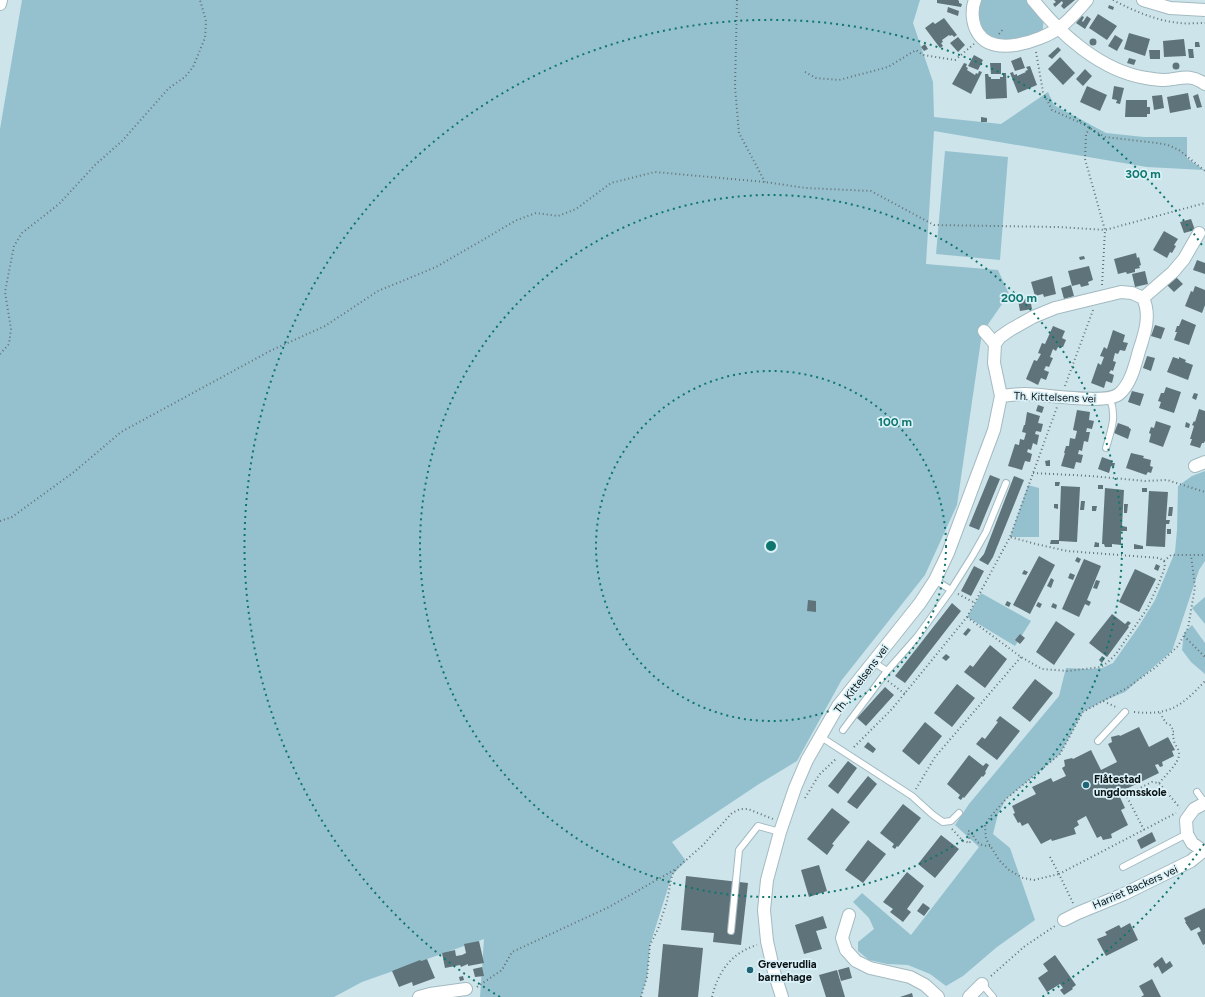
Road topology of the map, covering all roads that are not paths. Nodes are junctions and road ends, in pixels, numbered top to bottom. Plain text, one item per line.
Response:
1 (1, 0) edge
2 (975, 0) edge
3 (1033, 0) edge
4 (1087, 0) edge
5 (1143, 0) edge
6 (0, 4) edge
7 (1205, 10) edge
8 (1058, 28) junction
9 (1205, 84) edge
10 (1199, 233) dead end
11 (1143, 298) junction
12 (984, 331) dead end
13 (995, 344) junction
14 (1001, 396) junction
15 (1110, 399) junction
16 (1106, 448) dead end
17 (1006, 483) dead end
18 (935, 580) junction
19 (951, 590) junction
20 (872, 661) junction
21 (887, 671) junction
22 (1125, 712) road end
23 (843, 730) dead end
24 (821, 737) junction
25 (1098, 741) dead end
26 (1197, 792) dead end
27 (1205, 803) edge
28 (959, 813) dead end
29 (782, 828) junction
30 (1187, 834) junction
31 (1204, 851) edge
32 (1123, 867) dead end
33 (849, 915) dead end
34 (1064, 920) road end
35 (731, 931) dead end
36 (982, 984) joint
37 (466, 988) road end
38 (419, 997) edge
39 (782, 997) edge
40 (938, 997) edge
41 (969, 997) edge
42 (993, 997) edge

1 - 6 street
2 - 8 street
3 - 8 street
4 - 8 street
5 - 7 street
8 - 9 street
10 - 11 street
11 - 13 street
11 - 15 street, Th. Kittelsens vei
12 - 13 street
13 - 14 street, Th. Kittelsens vei
14 - 15 street, Th. Kittelsens vei
14 - 18 street, Th. Kittelsens vei
15 - 16 lane, Th. Kittelsens vei
17 - 19 lane
18 - 19 lane
18 - 20 street, Th. Kittelsens vei
19 - 21 lane
20 - 21 lane
20 - 24 street, Th. Kittelsens vei
21 - 23 lane
22 - 25 lane
24 - 28 lane
24 - 29 street, Th. Kittelsens vei
26 - 27 lane
27 - 30 street
29 - 35 lane
29 - 39 street, Th. Kittelsens vei
30 - 31 street, Harriet Backers vei
30 - 32 lane
31 - 34 street, Harriet Backers vei
33 - 40 street
36 - 41 street
36 - 42 lane
37 - 38 street

